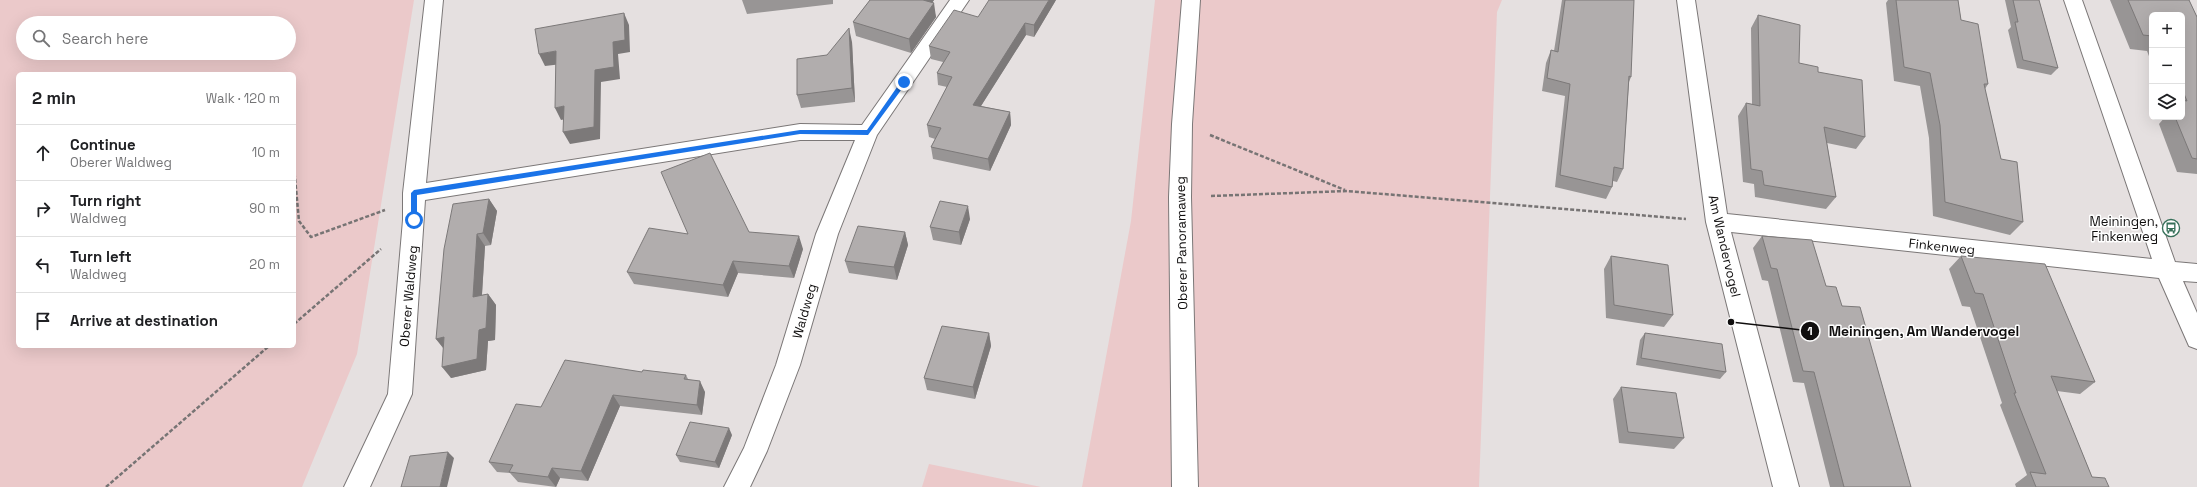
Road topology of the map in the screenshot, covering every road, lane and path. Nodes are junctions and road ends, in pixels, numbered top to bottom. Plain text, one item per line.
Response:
1 (434, 0) edge
2 (960, 0) edge
3 (1191, 0) edge
4 (1686, 0) edge
5 (2073, 0) edge
6 (1182, 124) junction
7 (868, 133) junction
8 (296, 189) edge
9 (1347, 191) junction
10 (1180, 197) junction
11 (414, 204) junction
12 (1717, 222) junction
13 (2167, 270) junction
14 (2197, 273) edge
15 (296, 322) edge
16 (2197, 339) edge
17 (267, 348) edge
18 (106, 487) edge
19 (357, 487) edge
20 (737, 487) edge
21 (1185, 487) edge
22 (1786, 487) edge

1 - 11 street, Oberer Waldweg
2 - 7 street, Waldweg
3 - 6 street, Oberer Panoramaweg
4 - 12 street, Am Wandervogel
5 - 13 street
6 - 9 path
6 - 10 street, Oberer Panoramaweg
7 - 11 street
7 - 20 street, Waldweg
8 - 11 path
9 - 10 path
9 - 12 path
10 - 21 street, Oberer Panoramaweg
11 - 15 path
11 - 19 street, Oberer Waldweg
12 - 13 street, Finkenweg
12 - 22 street, Am Wandervogel
13 - 14 street, Finkenweg
13 - 16 street
17 - 18 path

